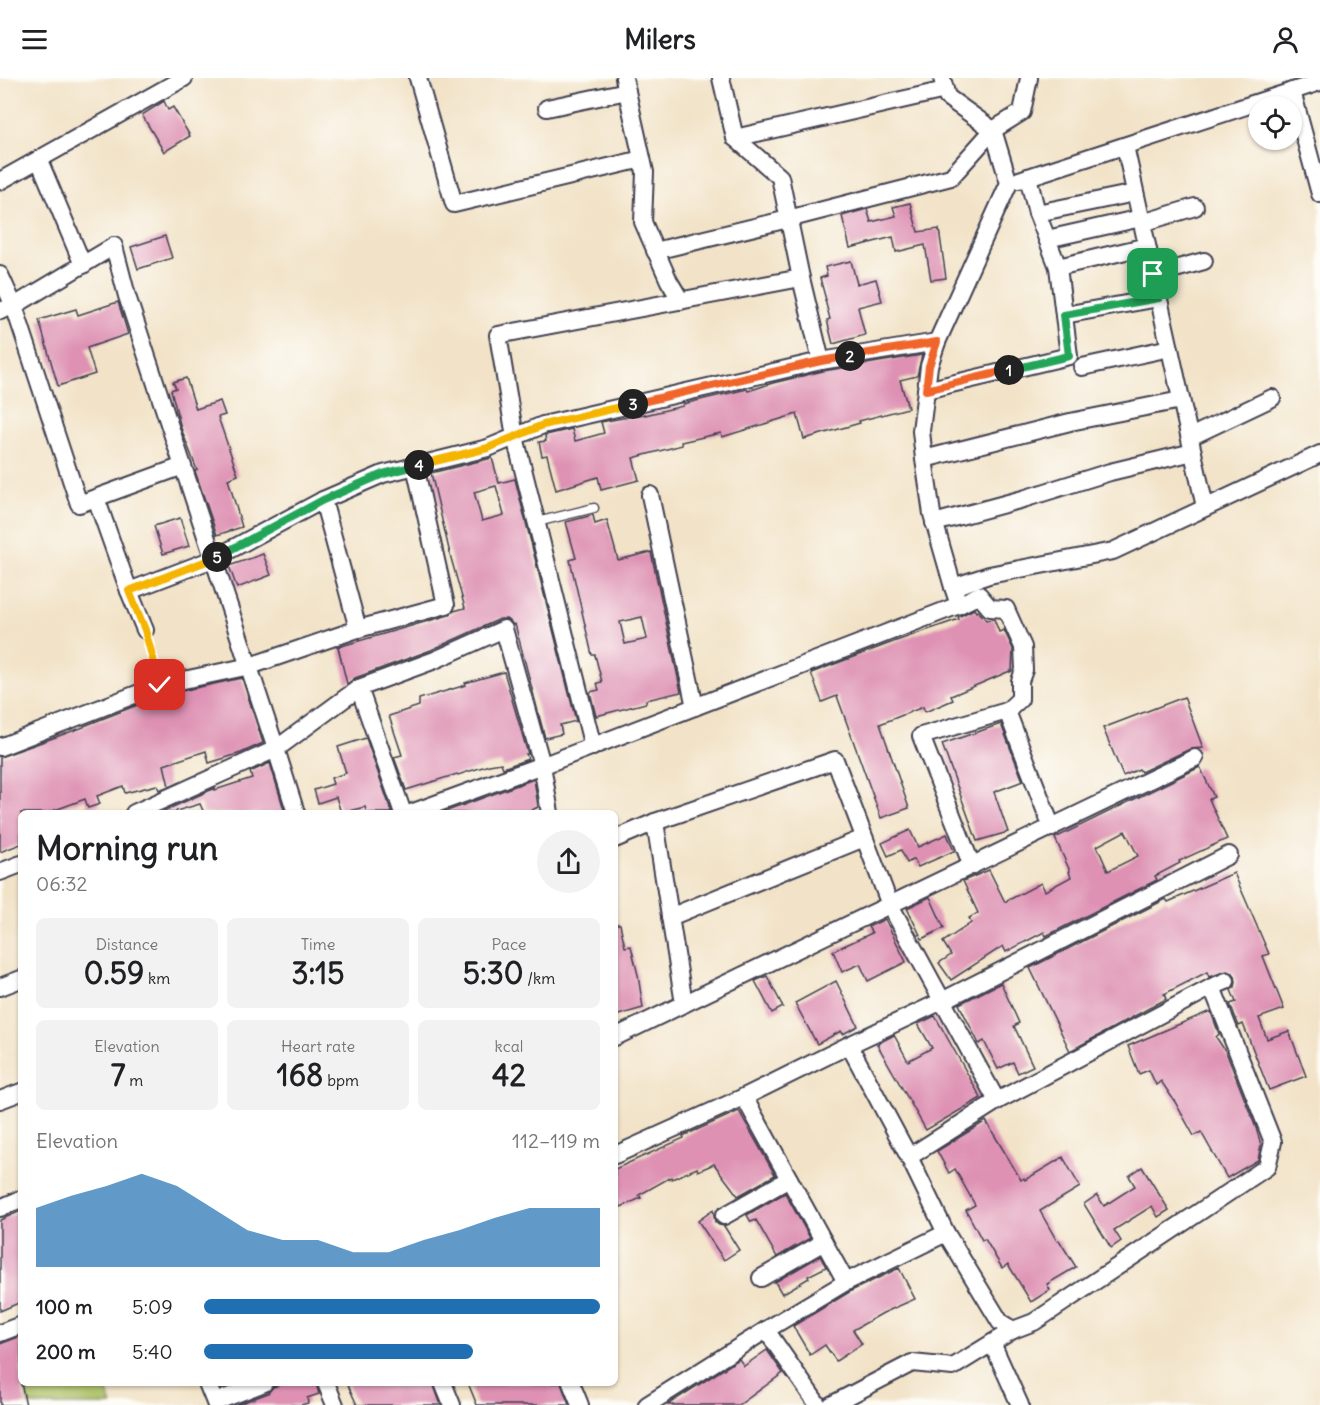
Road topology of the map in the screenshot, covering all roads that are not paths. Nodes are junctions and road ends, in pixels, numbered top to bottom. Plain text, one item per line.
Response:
1 (184, 78) edge
2 (418, 78) edge
3 (721, 78) edge
4 (1029, 78) edge
5 (1320, 82) edge
6 (626, 84) edge
7 (945, 88) edge
8 (1292, 91) junction
9 (547, 108) dead end
10 (993, 130) junction
11 (735, 138) junction
12 (1125, 146) junction
13 (642, 159) junction
14 (39, 160) junction
15 (1028, 177) junction
16 (0, 181) edge
17 (1010, 183) junction
18 (1135, 194) junction
19 (1320, 194) edge
20 (1196, 207) dead end
21 (1037, 213) junction
22 (789, 219) junction
23 (1141, 221) junction
24 (1047, 239) junction
25 (1147, 246) junction
26 (655, 250) junction
27 (1204, 261) dead end
28 (83, 265) junction
29 (1058, 267) junction
30 (0, 274) edge
31 (1153, 274) junction
32 (801, 278) junction
33 (1159, 298) junction
34 (681, 301) junction
35 (7, 308) edge
36 (1064, 315) junction
37 (937, 342) junction
38 (1170, 348) junction
39 (821, 361) junction
40 (1082, 367) dead end
41 (926, 390) junction
42 (1272, 398) dead end
43 (1181, 400) junction
44 (515, 437) junction
45 (1191, 444) junction
46 (1320, 454) edge
47 (924, 459) junction
48 (183, 466) junction
49 (415, 466) junction
50 (650, 495) dead end
51 (96, 498) junction
52 (323, 500) junction
53 (1205, 507) junction
54 (594, 508) dead end
55 (537, 522) junction
56 (934, 523) junction
57 (213, 559) junction
58 (952, 587) junction
59 (129, 591) junction
60 (959, 605) junction
61 (358, 629) junction
62 (145, 630) road end
63 (249, 666) junction
64 (359, 688) junction
65 (695, 707) junction
66 (1007, 711) junction
67 (0, 747) edge
68 (593, 747) junction
69 (276, 749) junction
70 (1195, 758) dead end
71 (542, 765) junction
72 (144, 810) edge
73 (295, 810) edge
74 (402, 810) edge
75 (419, 810) edge
76 (550, 810) edge
77 (655, 822) junction
78 (1052, 828) junction
79 (618, 838) edge
80 (864, 838) junction
81 (1229, 855) dead end
82 (18, 865) edge
83 (972, 866) junction
84 (0, 872) edge
85 (890, 905) junction
86 (670, 917) junction
87 (18, 980) edge
88 (0, 987) edge
89 (942, 1001) junction
90 (684, 1004) junction
91 (618, 1036) edge
92 (849, 1045) junction
93 (18, 1093) edge
94 (744, 1097) junction
95 (0, 1100) edge
96 (997, 1101) junction
97 (618, 1154) edge
98 (909, 1157) junction
99 (789, 1179) junction
100 (18, 1200) edge
101 (0, 1208) edge
102 (724, 1216) dead end
103 (946, 1233) junction
104 (824, 1242) junction
105 (761, 1278) dead end
106 (846, 1282) junction
107 (18, 1325) edge
108 (766, 1330) junction
109 (1013, 1330) junction
110 (0, 1333) edge
111 (992, 1343) junction
112 (208, 1386) edge
113 (257, 1386) edge
114 (327, 1386) edge
115 (444, 1386) edge
116 (572, 1386) edge
117 (215, 1404) edge
118 (335, 1405) edge
119 (452, 1405) edge
120 (580, 1405) edge
121 (647, 1405) edge
122 (818, 1405) edge
123 (831, 1405) edge
124 (1020, 1405) edge

1 - 14 street
2 - 13 street
3 - 11 street
4 - 10 street
5 - 8 street
6 - 9 street
6 - 13 street
7 - 10 street
7 - 11 street
8 - 12 street
8 - 19 street
10 - 17 street
10 - 22 street
11 - 22 street
12 - 15 street
12 - 18 street
13 - 26 street
14 - 16 street
14 - 28 street
15 - 17 street
15 - 21 street
17 - 37 street
18 - 21 street
18 - 23 street
20 - 23 street
21 - 24 street
22 - 26 street
22 - 32 street
23 - 24 street
23 - 25 street
24 - 29 street
25 - 29 street
25 - 31 street
26 - 34 street
27 - 31 street
28 - 35 street
28 - 48 street
29 - 36 street
30 - 35 street
31 - 33 street
32 - 34 street
32 - 39 street
33 - 36 street
33 - 38 street
34 - 44 street
35 - 51 street
36 - 41 street
37 - 39 street
37 - 41 street
38 - 40 street
38 - 43 street
39 - 44 street
41 - 47 street
42 - 45 street
43 - 45 street
43 - 47 street
44 - 49 street
44 - 55 street
45 - 53 street
45 - 56 street
46 - 53 street
47 - 56 street
48 - 51 street
48 - 57 street
49 - 52 street
49 - 61 street
50 - 65 street
51 - 59 street
52 - 57 street
52 - 61 street
53 - 58 street
54 - 55 lane
55 - 68 street
56 - 58 street
57 - 59 street
57 - 63 street
58 - 60 street
59 - 62 street
60 - 65 street
60 - 66 street
61 - 63 street
63 - 67 street
63 - 69 street
64 - 69 street
64 - 71 street
64 - 74 street
65 - 68 street
66 - 78 street
66 - 83 street
68 - 71 street
69 - 72 street
69 - 73 street
70 - 78 street
71 - 75 street
71 - 76 street
77 - 79 street
77 - 80 street
77 - 86 street
78 - 83 street
80 - 85 street
80 - 86 street
81 - 89 street
82 - 84 street
83 - 85 street
85 - 89 street
85 - 90 street
86 - 90 street
87 - 88 street
89 - 92 street
89 - 96 street
90 - 91 street
92 - 94 street
92 - 98 street
93 - 95 street
94 - 97 street
94 - 99 street
96 - 98 street
96 - 109 street
98 - 103 street
99 - 102 street
99 - 104 street
100 - 101 street
103 - 106 street
103 - 109 street
104 - 105 street
104 - 106 street
106 - 108 street
107 - 110 street
108 - 121 street
108 - 122 street
109 - 111 street
111 - 123 street
111 - 124 street
112 - 117 street
113 - 117 street
114 - 118 street
115 - 119 street
116 - 120 street

